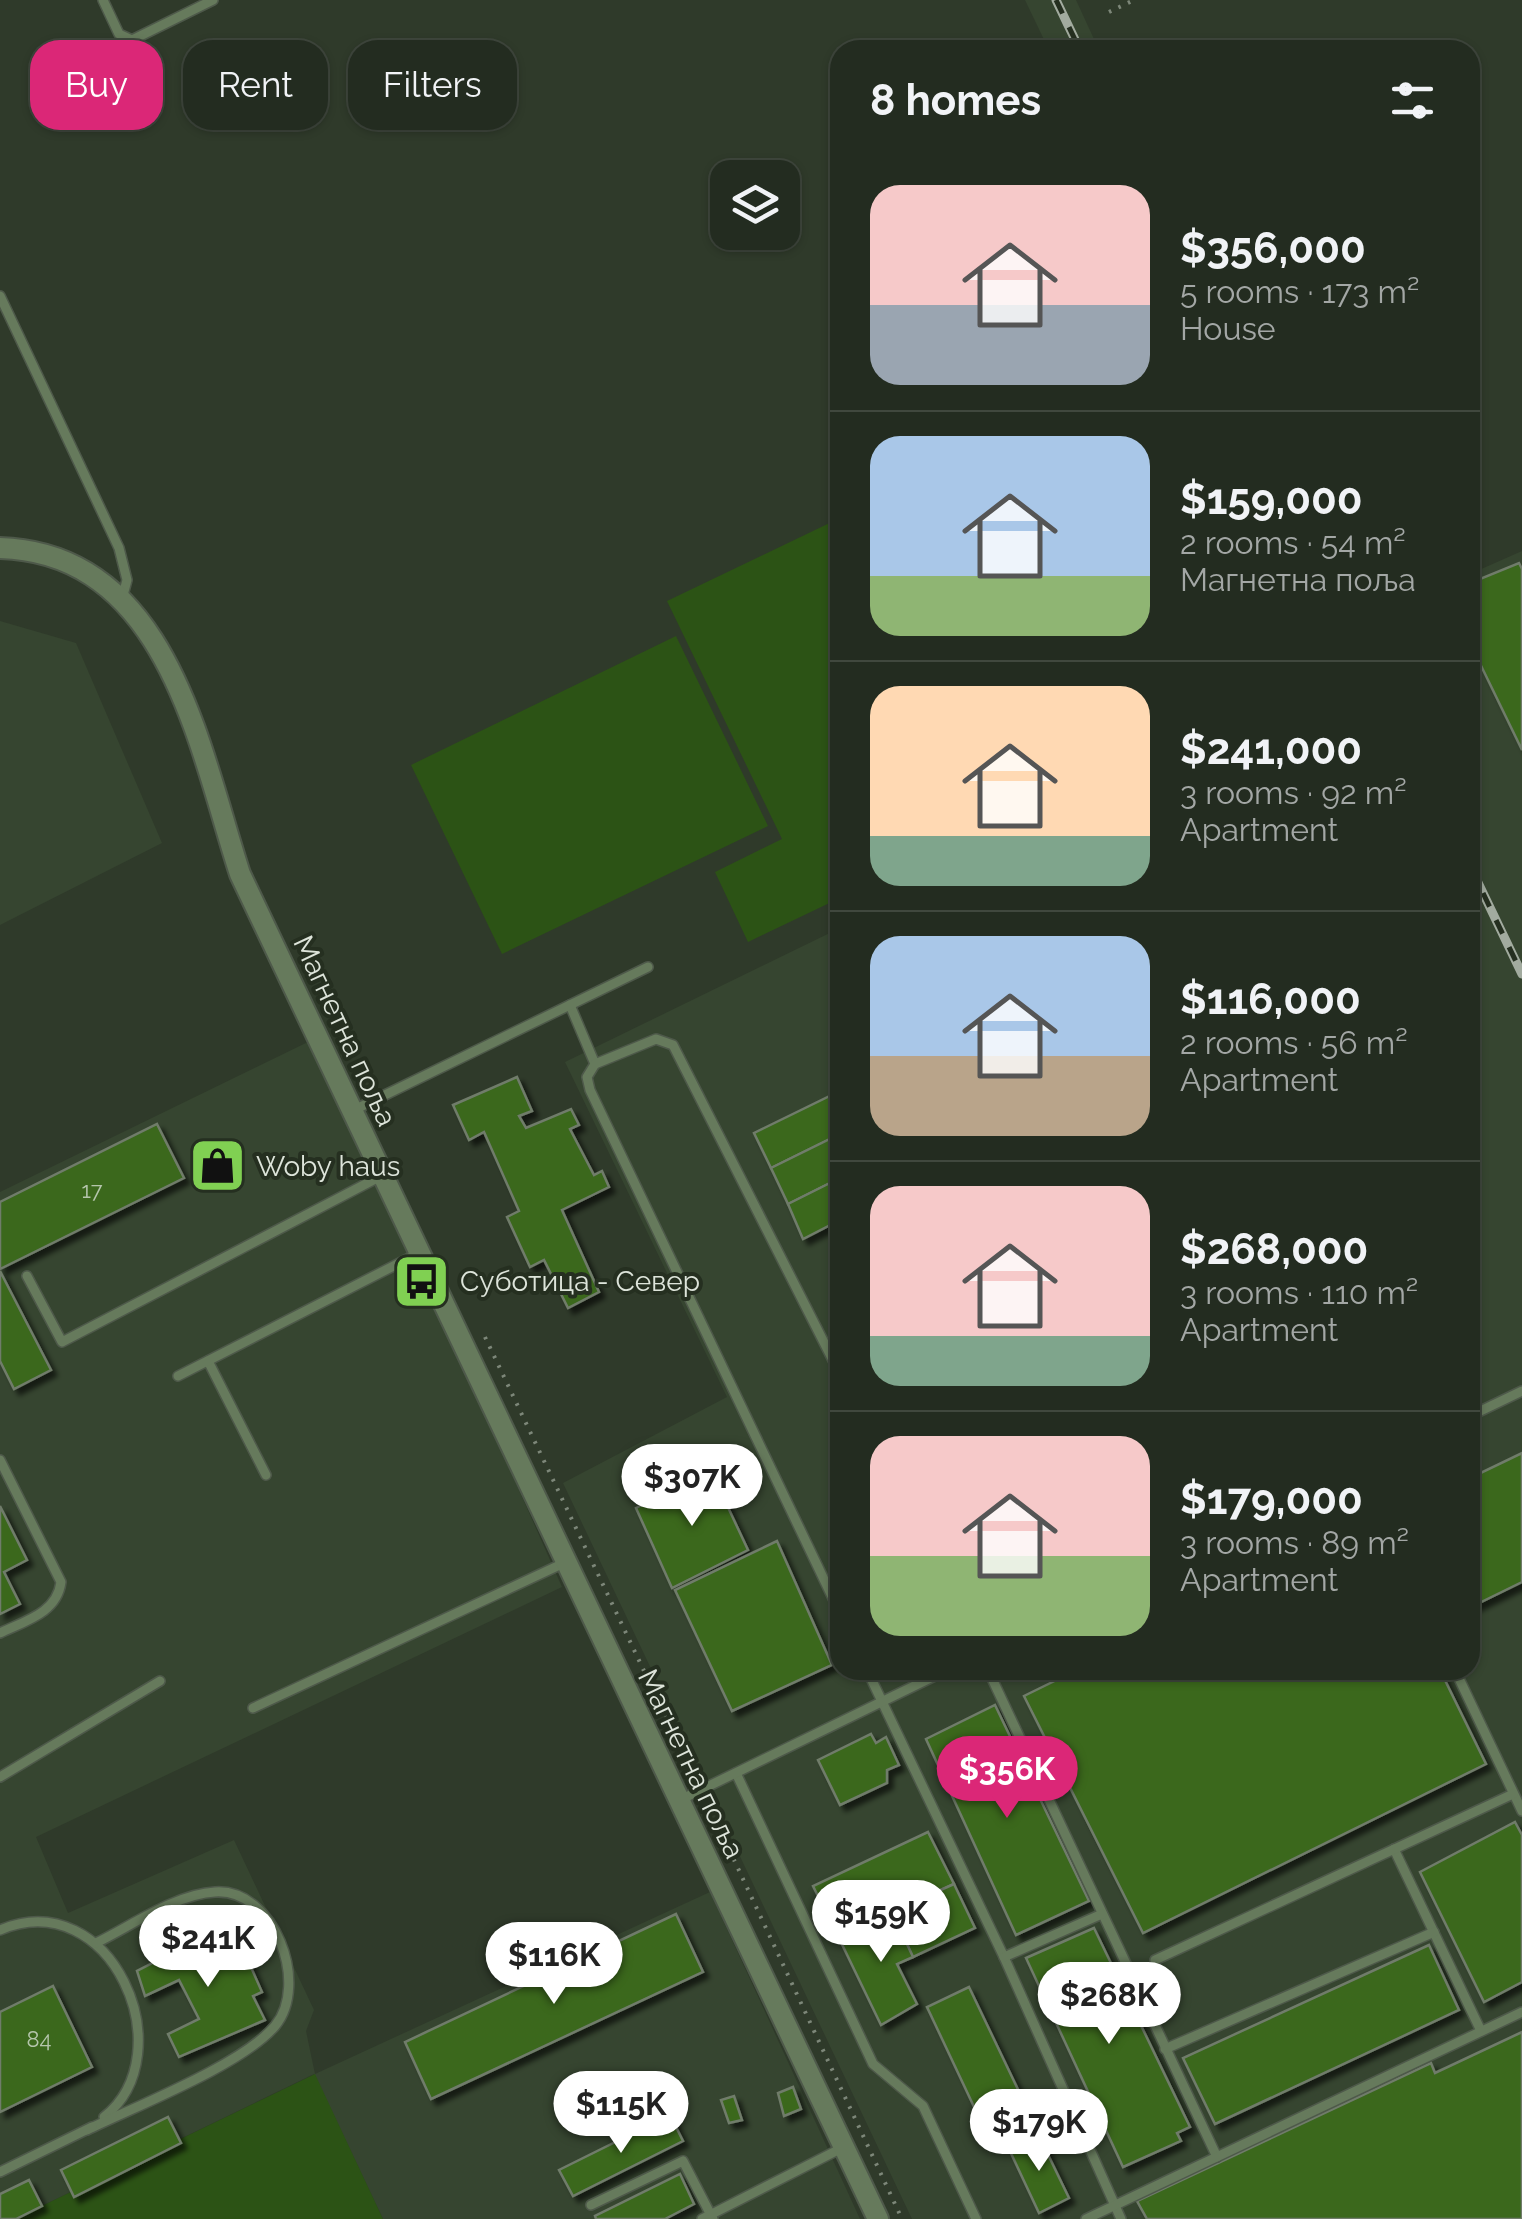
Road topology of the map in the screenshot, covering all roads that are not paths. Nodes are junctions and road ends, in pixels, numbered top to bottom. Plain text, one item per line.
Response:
1 (103, 0) edge
2 (213, 0) edge
3 (0, 296) edge
4 (0, 548) edge
5 (122, 599) junction
6 (648, 968) dead end
7 (570, 1005) junction
8 (595, 1064) junction
9 (352, 1111) junction
10 (383, 1175) junction
11 (419, 1253) junction
12 (27, 1276) dead end
13 (830, 1354) edge
14 (208, 1362) junction
15 (178, 1376) dead end
16 (1522, 1391) edge
17 (1480, 1411) edge
18 (0, 1460) edge
19 (266, 1475) dead end
20 (564, 1563) junction
21 (830, 1593) edge
22 (0, 1633) edge
23 (872, 1680) edge
24 (927, 1680) edge
25 (993, 1680) edge
26 (1460, 1680) edge
27 (160, 1681) dead end
28 (882, 1702) junction
29 (253, 1708) dead end
30 (736, 1773) junction
31 (0, 1776) edge
32 (1514, 1794) junction
33 (678, 1801) junction
34 (1522, 1811) edge
35 (1394, 1849) junction
36 (1102, 1914) junction
37 (0, 1930) edge
38 (1434, 1932) junction
39 (96, 1943) junction
40 (1004, 1957) junction
41 (1155, 1960) dead end
42 (1522, 2012) edge
43 (1481, 2031) junction
44 (1165, 2049) junction
45 (87, 2130) junction
46 (843, 2147) junction
47 (1217, 2157) junction
48 (0, 2172) edge
49 (591, 2205) dead end
50 (1114, 2206) junction
51 (708, 2218) edge
52 (878, 2219) edge
53 (976, 2219) edge
54 (1086, 2219) edge
55 (1121, 2219) edge

1 - 2 lane
3 - 5 lane
4 - 5 street, Магнетна поља
5 - 9 street, Магнетна поља
6 - 7 lane
7 - 8 lane
7 - 9 lane
8 - 13 lane
8 - 21 lane
9 - 10 street, Магнетна поља
10 - 11 street, Магнетна поља
10 - 12 lane
11 - 14 lane
11 - 20 street, Магнетна поља
14 - 15 lane
14 - 19 lane
16 - 17 lane
18 - 22 lane
20 - 29 lane
20 - 33 street, Магнетна поља
23 - 28 lane
24 - 28 lane
25 - 36 lane
26 - 32 lane
27 - 31 lane
28 - 30 lane
28 - 40 lane
30 - 33 lane
30 - 53 lane
32 - 34 lane
32 - 35 lane
33 - 46 street, Магнетна поља
35 - 38 lane
35 - 41 lane
36 - 40 lane
36 - 44 lane
37 - 39 lane
38 - 43 lane
38 - 44 lane
39 - 45 lane
39 - 45 lane
40 - 50 lane
42 - 43 lane
43 - 47 lane
44 - 47 lane
45 - 48 lane
46 - 51 lane
46 - 52 street, Магнетна поља
47 - 50 lane
49 - 51 lane
50 - 54 lane
50 - 55 lane

